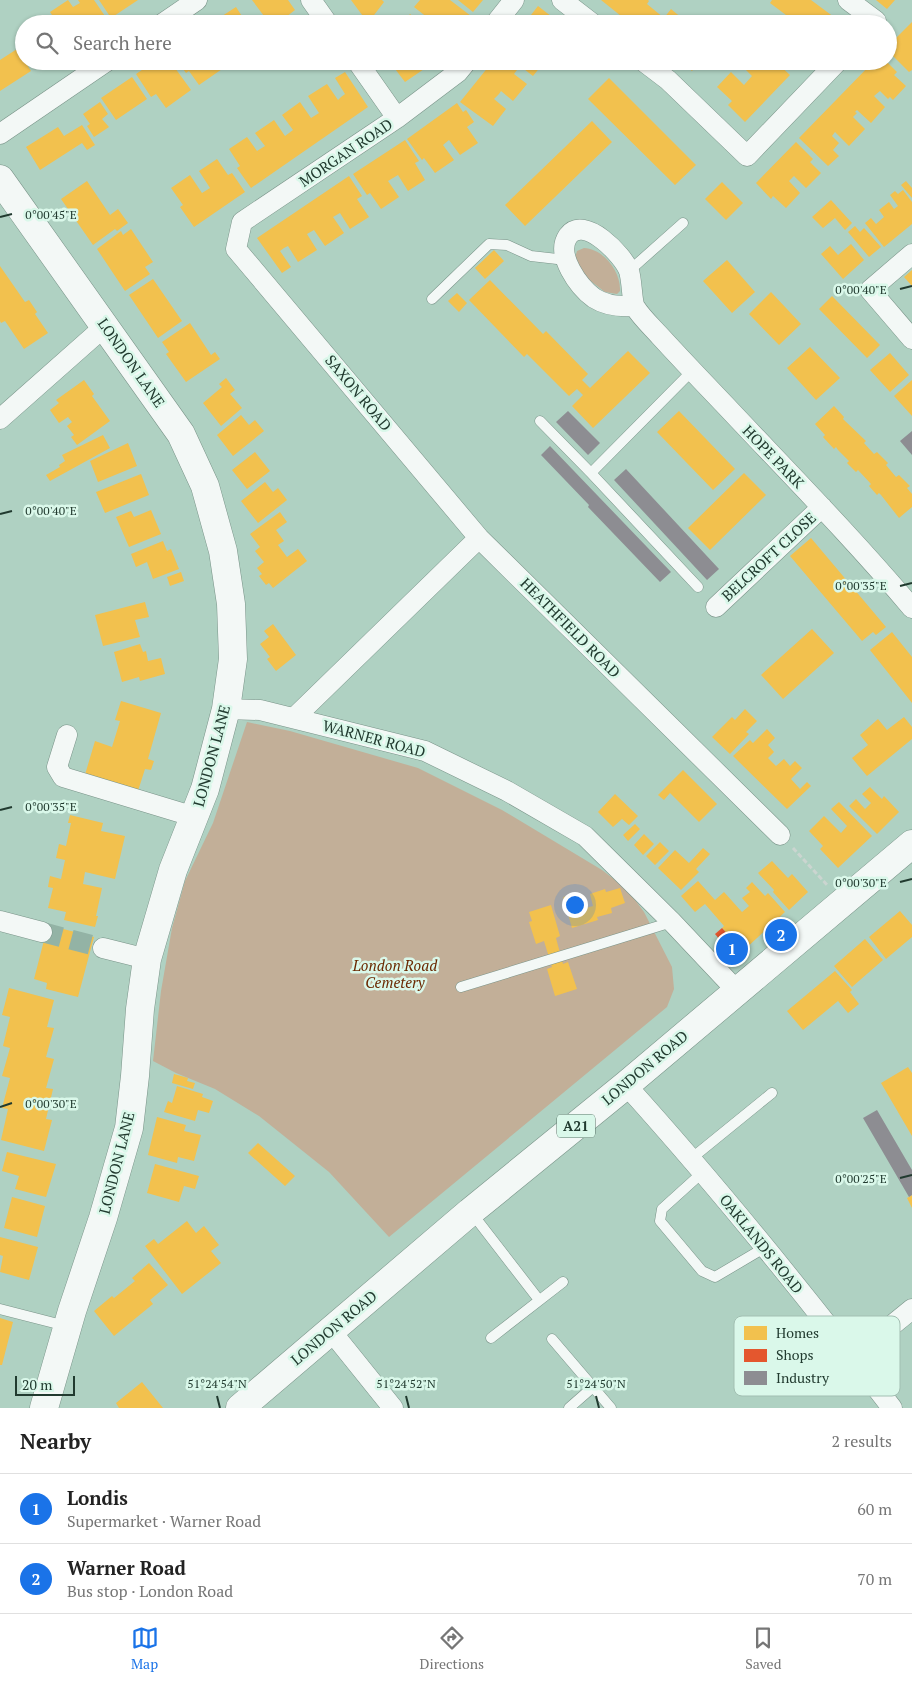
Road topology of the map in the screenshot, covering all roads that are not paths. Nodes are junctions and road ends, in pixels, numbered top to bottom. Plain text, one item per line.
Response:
1 (197, 0) edge
2 (311, 0) edge
3 (514, 0) edge
4 (562, 0) edge
5 (848, 0) edge
6 (175, 15) edge
7 (322, 15) edge
8 (502, 15) edge
9 (581, 15) edge
10 (867, 15) edge
11 (94, 70) edge
12 (363, 70) edge
13 (459, 70) edge
14 (654, 70) edge
15 (829, 70) edge
16 (398, 118) junction
17 (0, 134) edge
18 (0, 179) edge
19 (682, 223) dead end
20 (236, 249) joint
21 (912, 254) edge
22 (566, 260) junction
23 (629, 271) junction
24 (432, 299) dead end
25 (634, 306) junction
26 (104, 327) junction
27 (912, 339) edge
28 (692, 371) junction
29 (0, 420) edge
30 (540, 421) dead end
31 (591, 473) junction
32 (822, 507) junction
33 (479, 538) junction
34 (698, 587) dead end
35 (716, 607) dead end
36 (912, 608) edge
37 (226, 709) junction
38 (294, 718) junction
39 (67, 735) dead end
40 (194, 817) junction
41 (780, 835) road end
42 (912, 844) edge
43 (0, 921) edge
44 (672, 922) junction
45 (42, 932) tunnel mouth
46 (103, 948) tunnel mouth
47 (148, 959) junction
48 (461, 987) dead end
49 (737, 991) junction
50 (626, 1085) junction
51 (772, 1093) dead end
52 (698, 1165) junction
53 (470, 1212) junction
54 (764, 1248) junction
55 (563, 1282) dead end
56 (539, 1300) junction
57 (0, 1309) edge
58 (912, 1309) edge
59 (820, 1316) edge
60 (900, 1319) edge
61 (68, 1327) junction
62 (331, 1331) junction
63 (491, 1338) dead end
64 (552, 1340) dead end
65 (593, 1387) junction
66 (883, 1396) edge
67 (44, 1408) edge
68 (240, 1408) edge
69 (393, 1408) edge
70 (569, 1408) edge
71 (611, 1408) edge
72 (892, 1408) edge

1 - 6 street
2 - 7 street
3 - 8 street
4 - 9 street
5 - 10 street
11 - 17 street
12 - 16 street
13 - 16 street, MORGAN ROAD
14 - 15 street
16 - 20 street, MORGAN ROAD
18 - 26 street, LONDON LANE
19 - 23 lane
20 - 33 street, SAXON ROAD
21 - 27 street
22 - 23 street
22 - 24 lane
22 - 25 street
23 - 25 street
25 - 28 street, HOPE PARK
26 - 29 street
26 - 37 street, LONDON LANE
28 - 31 lane
28 - 32 street, HOPE PARK
30 - 31 lane
31 - 34 lane
32 - 35 street, BELCROFT CLOSE
32 - 36 street, HOPE PARK
33 - 38 street
33 - 41 street, HEATHFIELD ROAD
37 - 38 street, WARNER ROAD
37 - 40 street, LONDON LANE
38 - 44 street, WARNER ROAD
39 - 40 street
40 - 47 street, LONDON LANE
42 - 49 street, LONDON ROAD / A21
43 - 45 street
44 - 48 lane
44 - 49 street, WARNER ROAD
46 - 47 street
47 - 61 street, LONDON LANE
49 - 50 street, LONDON ROAD / A21
50 - 52 street, OAKLANDS ROAD
50 - 53 street, LONDON ROAD / A21
51 - 52 lane
52 - 54 street, OAKLANDS ROAD
52 - 54 lane
53 - 56 lane
53 - 62 street, LONDON ROAD / A21
54 - 59 street, OAKLANDS ROAD
55 - 56 lane
56 - 63 lane
57 - 61 lane
58 - 60 street
61 - 67 street, LONDON LANE
62 - 68 street, LONDON ROAD / A21
62 - 69 street
64 - 65 lane
65 - 70 lane
65 - 71 lane
66 - 72 street, OAKLANDS ROAD

